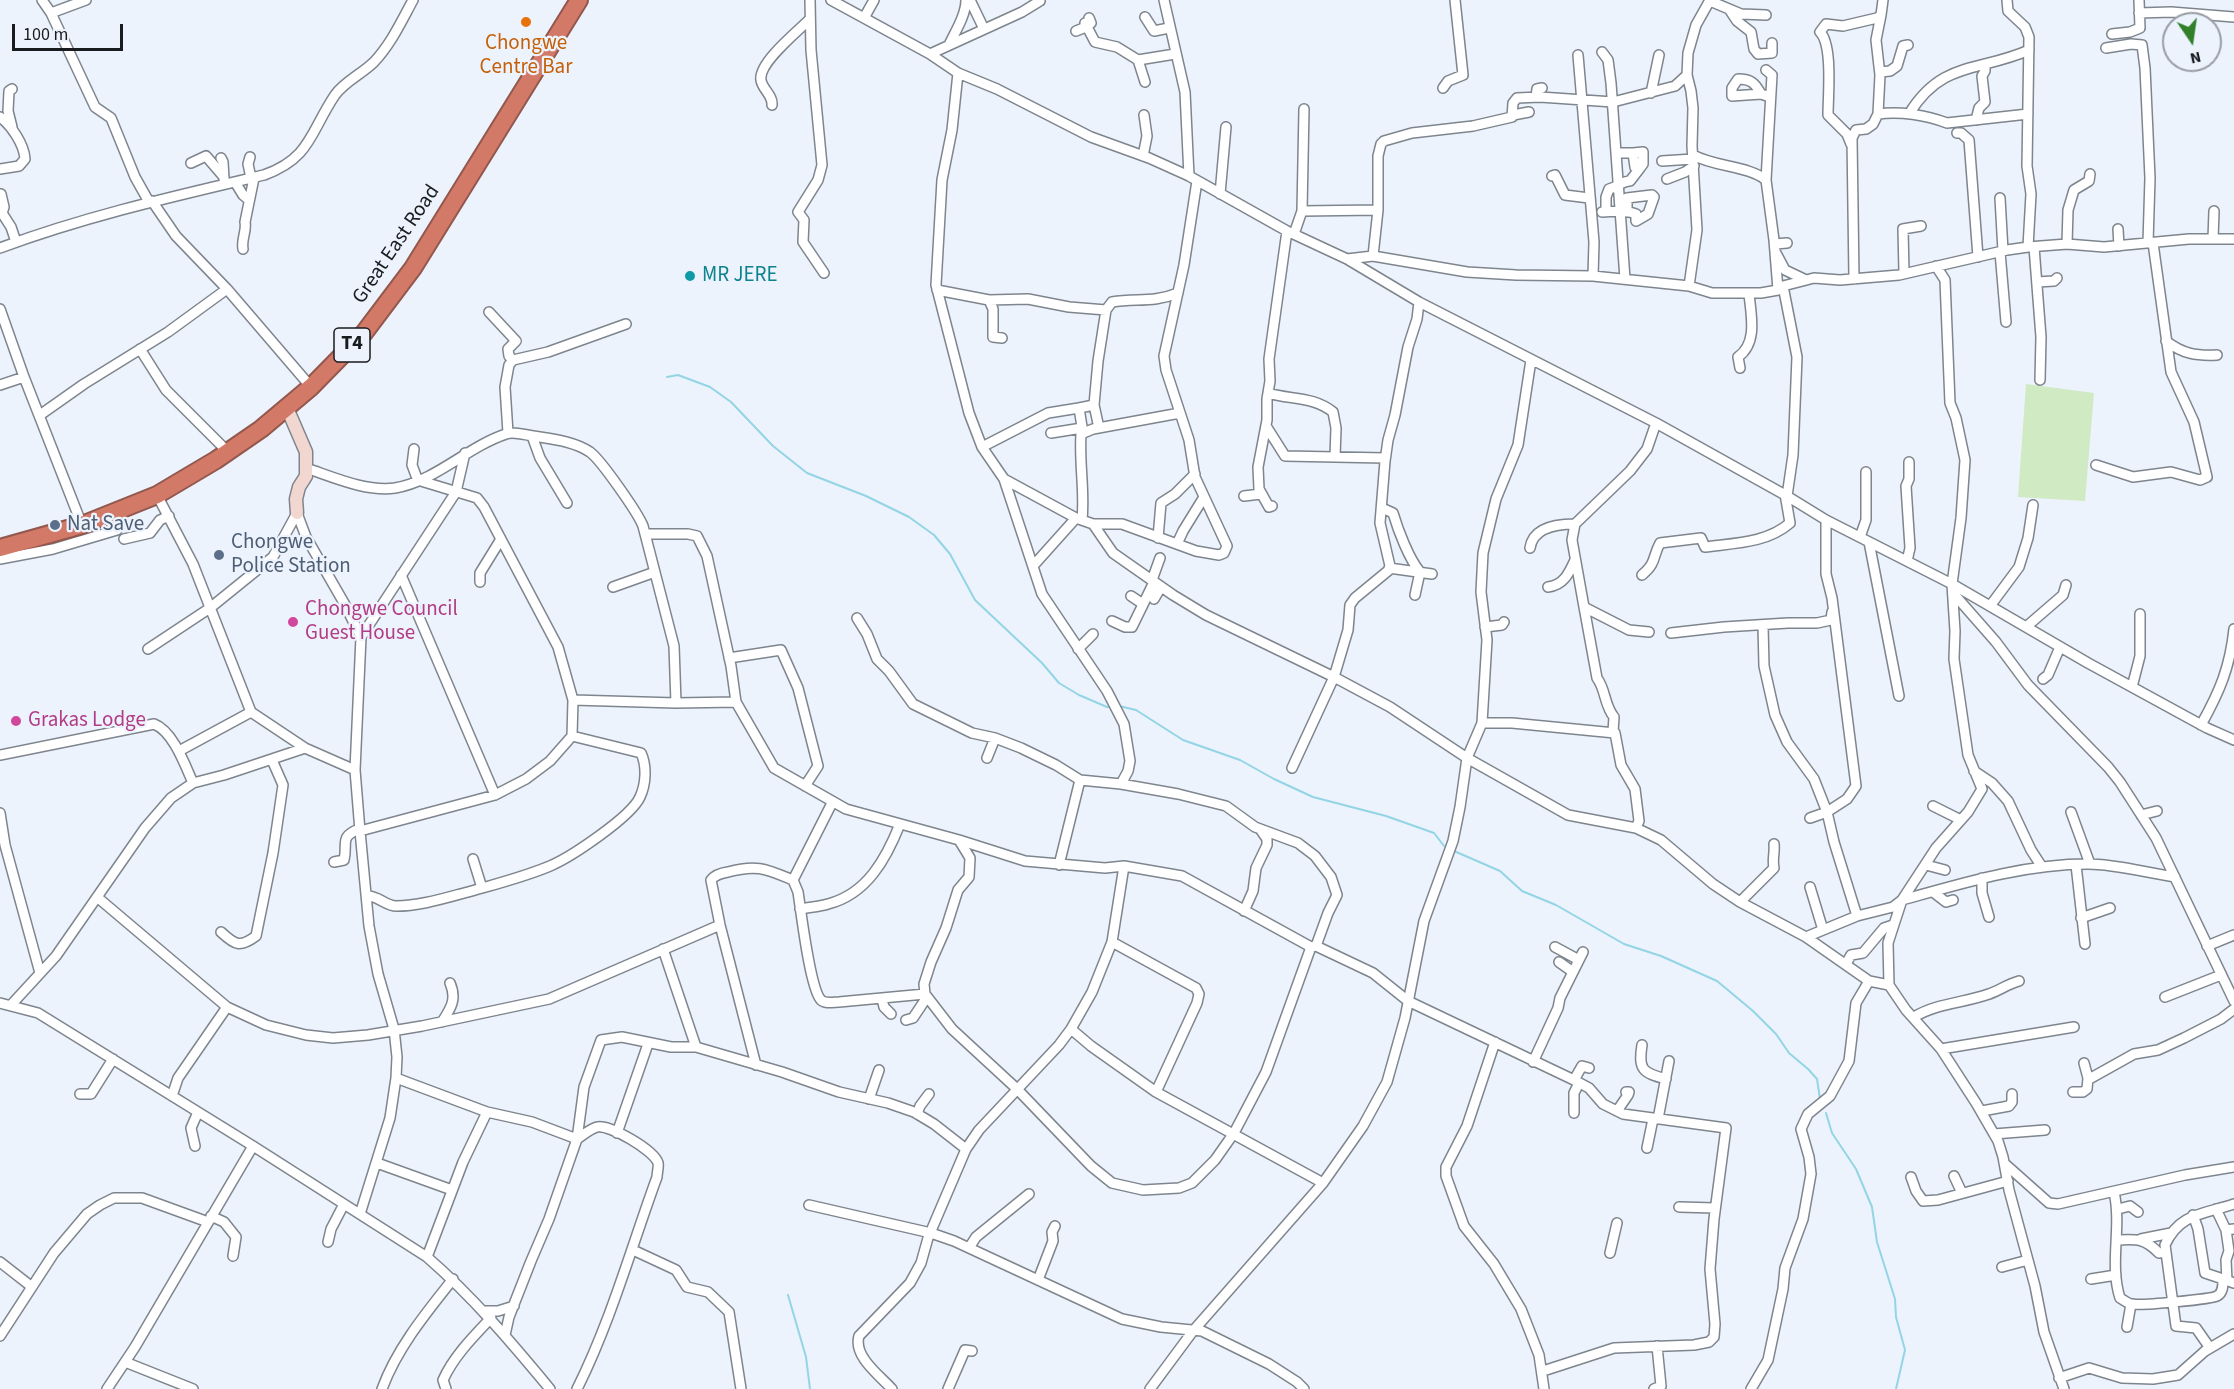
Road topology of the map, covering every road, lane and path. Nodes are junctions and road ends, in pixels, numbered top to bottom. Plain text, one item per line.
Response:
1 (42, 0) edge
2 (86, 0) edge
3 (413, 0) edge
4 (579, 0) edge
5 (810, 0) edge
6 (831, 0) edge
7 (874, 0) edge
8 (968, 0) edge
9 (1165, 0) edge
10 (1455, 0) edge
11 (1883, 0) edge
12 (2007, 0) edge
13 (2139, 0) edge
14 (1040, 1) edge
15 (1710, 1) edge
16 (1729, 9) junction
17 (51, 13) junction
18 (2139, 13) junction
19 (1766, 15) dead end
20 (1881, 15) junction
21 (1145, 16) dead end
22 (2234, 16) edge
23 (864, 18) junction
24 (810, 19) junction
25 (1169, 28) junction
26 (984, 29) junction
27 (1076, 31) dead end
28 (2112, 34) dead end
29 (1772, 43) dead end
30 (949, 45) junction
31 (1908, 45) dead end
32 (2106, 48) dead end
33 (2029, 50) junction
34 (1602, 52) dead end
35 (930, 54) junction
36 (1175, 54) junction
37 (1578, 55) dead end
38 (1659, 55) dead end
39 (1138, 60) junction
40 (1985, 64) junction
41 (1766, 70) dead end
42 (1880, 72) junction
43 (958, 73) junction
44 (1687, 75) junction
45 (1145, 82) dead end
46 (1443, 88) dead end
47 (1542, 88) dead end
48 (12, 89) dead end
49 (1651, 93) junction
50 (1536, 97) junction
51 (1583, 101) junction
52 (1613, 102) junction
53 (772, 105) dead end
54 (1304, 109) dead end
55 (1529, 112) dead end
56 (1878, 114) junction
57 (1909, 114) junction
58 (2028, 114) junction
59 (1144, 115) dead end
60 (1513, 115) junction
61 (0, 117) edge
62 (1976, 120) junction
63 (1226, 127) dead end
64 (12, 129) junction
65 (1957, 133) dead end
66 (1853, 148) junction
67 (1616, 153) junction
68 (1143, 156) junction
69 (250, 157) dead end
70 (221, 158) dead end
71 (1693, 160) junction
72 (1662, 161) dead end
73 (191, 164) dead end
74 (0, 170) edge
75 (2090, 174) dead end
76 (1552, 176) dead end
77 (252, 178) junction
78 (1193, 178) junction
79 (1667, 179) dead end
80 (224, 180) junction
81 (1766, 180) junction
82 (235, 182) junction
83 (1618, 187) junction
84 (1, 194) edge
85 (1220, 194) junction
86 (1589, 198) junction
87 (2000, 198) dead end
88 (249, 200) junction
89 (151, 201) junction
90 (1378, 210) junction
91 (1302, 211) junction
92 (2214, 211) dead end
93 (1623, 212) junction
94 (1921, 226) dead end
95 (2118, 229) dead end
96 (1291, 233) junction
97 (2213, 239) junction
98 (2234, 240) edge
99 (16, 242) junction
100 (1787, 243) dead end
101 (2150, 243) junction
102 (2067, 244) junction
103 (2118, 246) junction
104 (2031, 247) junction
105 (0, 248) edge
106 (1775, 248) junction
107 (243, 249) dead end
108 (2002, 251) junction
109 (1373, 256) junction
110 (1978, 257) junction
111 (1347, 259) junction
112 (1936, 266) junction
113 (824, 273) dead end
114 (1904, 273) junction
115 (1593, 276) junction
116 (2057, 278) dead end
117 (1625, 279) junction
118 (1854, 279) junction
119 (1806, 280) junction
120 (2037, 282) junction
121 (1689, 286) junction
122 (1780, 288) junction
123 (227, 289) junction
124 (937, 290) junction
125 (1178, 293) junction
126 (1749, 294) junction
127 (989, 300) junction
128 (1419, 302) junction
129 (0, 309) edge
130 (1107, 310) junction
131 (489, 312) dead end
132 (2006, 322) dead end
133 (626, 324) dead end
134 (1002, 338) dead end
135 (2166, 341) junction
136 (140, 349) junction
137 (2217, 355) dead end
138 (513, 360) junction
139 (1531, 360) junction
140 (1740, 368) dead end
141 (24, 378) junction
142 (2040, 380) dead end
143 (0, 385) edge
144 (310, 387) junction
145 (1268, 393) junction
146 (1094, 405) junction
147 (287, 408) junction
148 (1080, 408) junction
149 (1180, 413) junction
150 (40, 415) junction
151 (1656, 423) junction
152 (1266, 426) junction
153 (1099, 428) junction
154 (1083, 430) junction
155 (508, 433) junction
156 (1051, 433) dead end
157 (532, 436) junction
158 (982, 447) junction
159 (414, 449) dead end
160 (228, 452) junction
161 (465, 453) junction
162 (1335, 457) junction
163 (1385, 458) junction
164 (1909, 462) dead end
165 (2096, 465) dead end
166 (306, 468) junction
167 (1866, 472) dead end
168 (1195, 474) junction
169 (1005, 479) junction
170 (420, 481) junction
171 (456, 492) junction
172 (1261, 494) junction
173 (157, 495) junction
174 (1786, 495) junction
175 (1244, 496) dead end
176 (1204, 497) junction
177 (567, 503) dead end
178 (2033, 505) dead end
179 (1272, 506) dead end
180 (1382, 508) junction
181 (297, 513) junction
182 (112, 514) junction
183 (169, 516) junction
184 (1079, 519) junction
185 (1826, 520) junction
186 (1093, 524) junction
187 (1570, 524) junction
188 (82, 525) junction
189 (117, 530) junction
190 (645, 534) junction
191 (1860, 537) junction
192 (1158, 538) junction
193 (501, 539) junction
194 (1869, 542) junction
195 (1177, 544) junction
196 (0, 548) edge
197 (1530, 548) dead end
198 (1160, 558) dead end
199 (0, 560) edge
200 (1907, 561) junction
201 (1575, 563) junction
202 (1587, 565) dead end
203 (1033, 566) junction
204 (1389, 568) junction
205 (655, 572) junction
206 (1420, 572) junction
207 (1432, 574) dead end
208 (401, 575) junction
209 (1642, 575) dead end
210 (1563, 581) junction
211 (480, 582) dead end
212 (1155, 583) junction
213 (2066, 585) dead end
214 (613, 587) dead end
215 (1548, 587) dead end
216 (1579, 587) junction
217 (1952, 589) junction
218 (1131, 596) dead end
219 (1415, 596) dead end
220 (1154, 599) dead end
221 (1143, 604) junction
222 (1990, 606) junction
223 (1584, 607) junction
224 (210, 608) junction
225 (1832, 612) junction
226 (2140, 614) dead end
227 (857, 618) dead end
228 (1112, 621) dead end
229 (1504, 622) dead end
230 (1763, 626) junction
231 (1485, 627) junction
232 (2026, 627) junction
233 (2234, 629) edge
234 (1649, 632) dead end
235 (1671, 633) dead end
236 (1093, 634) dead end
237 (361, 637) junction
238 (2060, 647) junction
239 (148, 649) dead end
240 (1078, 649) junction
241 (729, 657) junction
242 (1334, 677) junction
243 (2043, 679) dead end
244 (2132, 687) junction
245 (1899, 696) dead end
246 (573, 700) junction
247 (736, 702) junction
248 (676, 703) junction
249 (251, 712) junction
250 (1482, 723) junction
251 (2200, 725) junction
252 (1613, 732) junction
253 (572, 736) junction
254 (995, 738) junction
255 (2234, 740) edge
256 (305, 748) junction
257 (179, 751) junction
258 (0, 755) edge
259 (987, 758) dead end
260 (1467, 758) junction
261 (272, 760) junction
262 (1292, 768) dead end
263 (355, 770) junction
264 (1974, 771) junction
265 (1080, 780) junction
266 (193, 783) junction
267 (1121, 784) junction
268 (805, 786) junction
269 (495, 795) junction
270 (832, 803) junction
271 (1933, 806) dead end
272 (2157, 811) dead end
273 (1827, 812) junction
274 (2071, 812) dead end
275 (0, 813) edge
276 (2141, 815) junction
277 (1810, 818) dead end
278 (1961, 820) junction
279 (900, 824) junction
280 (1636, 828) junction
281 (1260, 829) junction
282 (360, 830) junction
283 (959, 840) junction
284 (1774, 844) dead end
285 (473, 860) dead end
286 (334, 862) dead end
287 (1059, 864) junction
288 (2090, 864) junction
289 (1926, 865) junction
290 (2076, 865) junction
291 (1125, 866) junction
292 (2042, 867) junction
293 (1946, 870) dead end
294 (2175, 877) junction
295 (1982, 878) junction
296 (793, 880) junction
297 (1810, 887) dead end
298 (482, 888) junction
299 (1933, 892) junction
300 (367, 896) junction
301 (97, 897) junction
302 (1902, 900) junction
303 (1953, 900) dead end
304 (1740, 902) junction
305 (2110, 908) dead end
306 (800, 909) junction
307 (1244, 911) junction
308 (1857, 916) junction
309 (1989, 917) dead end
310 (2081, 918) junction
311 (720, 925) junction
312 (1893, 925) junction
313 (1823, 930) junction
314 (221, 932) dead end
315 (2234, 934) edge
316 (1806, 938) junction
317 (1112, 942) junction
318 (2085, 944) dead end
319 (1314, 946) junction
320 (2207, 946) junction
321 (1555, 947) dead end
322 (663, 949) junction
323 (1559, 962) dead end
324 (1846, 964) junction
325 (1573, 972) junction
326 (40, 973) junction
327 (2221, 975) junction
328 (1869, 981) junction
329 (2019, 981) dead end
330 (450, 983) dead end
331 (1889, 985) junction
332 (926, 996) junction
333 (2165, 997) dead end
334 (882, 999) junction
335 (1408, 1001) junction
336 (2234, 1001) edge
337 (0, 1003) edge
338 (12, 1005) junction
339 (226, 1007) junction
340 (2234, 1009) edge
341 (891, 1014) dead end
342 (1914, 1017) junction
343 (906, 1020) dead end
344 (442, 1022) junction
345 (2074, 1027) dead end
346 (394, 1029) junction
347 (1071, 1029) junction
348 (1495, 1042) junction
349 (648, 1044) junction
350 (1642, 1045) dead end
351 (696, 1047) junction
352 (1941, 1049) junction
353 (113, 1059) junction
354 (1669, 1061) dead end
355 (1533, 1062) junction
356 (2084, 1064) dead end
357 (756, 1065) junction
358 (1589, 1068) dead end
359 (879, 1070) dead end
360 (396, 1078) junction
361 (2088, 1078) junction
362 (1666, 1079) junction
363 (1576, 1081) junction
364 (1017, 1089) junction
365 (1156, 1092) junction
366 (1626, 1092) dead end
367 (2073, 1092) dead end
368 (80, 1094) dead end
369 (929, 1094) dead end
370 (2012, 1094) dead end
371 (172, 1096) junction
372 (869, 1099) junction
373 (1617, 1111) junction
374 (198, 1112) junction
375 (487, 1112) junction
376 (1982, 1112) junction
377 (1574, 1113) dead end
378 (917, 1114) junction
379 (1656, 1119) junction
380 (2045, 1130) dead end
381 (617, 1133) junction
382 (1234, 1133) junction
383 (1994, 1134) junction
384 (577, 1140) junction
385 (195, 1146) dead end
386 (252, 1146) junction
387 (1647, 1148) dead end
388 (966, 1149) junction
389 (377, 1163) junction
390 (2004, 1163) junction
391 (2234, 1167) edge
392 (1954, 1176) dead end
393 (1911, 1177) dead end
394 (2008, 1181) junction
395 (1323, 1183) junction
396 (452, 1190) junction
397 (2114, 1192) junction
398 (1962, 1193) junction
399 (1029, 1194) dead end
400 (344, 1204) junction
401 (2234, 1204) edge
402 (809, 1205) dead end
403 (1679, 1207) dead end
404 (1715, 1208) junction
405 (2118, 1209) junction
406 (2216, 1209) junction
407 (2138, 1212) dead end
408 (360, 1214) junction
409 (2193, 1215) junction
410 (210, 1219) junction
411 (1617, 1223) dead end
412 (1055, 1226) dead end
413 (2230, 1229) edge
414 (931, 1233) junction
415 (2171, 1233) junction
416 (2116, 1239) junction
417 (2138, 1239) junction
418 (328, 1242) dead end
419 (969, 1248) junction
420 (633, 1250) junction
421 (2166, 1252) junction
422 (1610, 1253) dead end
423 (233, 1256) dead end
424 (427, 1257) junction
425 (2028, 1260) junction
426 (0, 1262) edge
427 (2002, 1267) dead end
428 (2116, 1275) junction
429 (453, 1279) junction
430 (2091, 1279) dead end
431 (1038, 1281) junction
432 (2228, 1281) edge
433 (32, 1287) junction
434 (2172, 1302) junction
435 (2131, 1304) junction
436 (514, 1306) junction
437 (487, 1315) junction
438 (2127, 1326) dead end
439 (1193, 1331) junction
440 (2234, 1334) edge
441 (505, 1335) junction
442 (0, 1336) edge
443 (1657, 1346) junction
444 (2210, 1348) junction
445 (972, 1351) dead end
446 (125, 1362) junction
447 (1543, 1371) junction
448 (115, 1377) junction
449 (2059, 1378) junction
450 (107, 1389) edge
451 (116, 1389) edge
452 (193, 1389) edge
453 (382, 1389) edge
454 (446, 1389) edge
455 (550, 1389) edge
456 (577, 1389) edge
457 (741, 1389) edge
458 (892, 1389) edge
459 (948, 1389) edge
460 (1150, 1389) edge
461 (1304, 1389) edge
462 (1544, 1389) edge
463 (1654, 1389) edge
464 (1751, 1389) edge
465 (2064, 1389) edge

1 - 17 street
2 - 17 street
3 - 77 street
4 - 144 highway, Great East Road / T4
5 - 24 street
6 - 23 street
7 - 23 street
8 - 26 street
8 - 30 street
9 - 25 street
10 - 46 street
11 - 20 street
12 - 33 street
13 - 18 street
14 - 26 street
15 - 16 street
15 - 44 street
16 - 19 street
16 - 29 street
17 - 89 street
18 - 22 street
18 - 28 street
20 - 42 street
20 - 66 street
21 - 25 street
23 - 35 street
24 - 53 street
24 - 113 street
25 - 36 street
26 - 30 street
27 - 39 street
30 - 35 street
31 - 42 street
32 - 101 street
33 - 40 street
33 - 58 street
34 - 52 street
35 - 43 street
36 - 39 street
36 - 78 street
37 - 51 street
38 - 49 street
39 - 45 street
40 - 57 street
40 - 62 street
41 - 81 street
42 - 56 street
43 - 68 street
43 - 124 street
44 - 49 street
44 - 71 street
47 - 50 street
48 - 64 street
49 - 52 street
50 - 51 street
50 - 60 street
51 - 52 street
51 - 86 street
52 - 67 street
54 - 91 street
55 - 60 street
56 - 57 street
56 - 66 street
57 - 62 street
58 - 62 street
58 - 104 street
59 - 68 street
60 - 90 street
61 - 64 street
63 - 85 street
64 - 74 street
65 - 110 street
66 - 118 street
67 - 83 street
67 - 83 street
68 - 78 street
69 - 77 street
70 - 80 street
71 - 72 street
71 - 79 street
71 - 81 street
71 - 121 street
73 - 80 street
75 - 102 street
76 - 86 street
77 - 82 street
77 - 88 street
78 - 85 street
78 - 125 street
80 - 82 street
80 - 89 street
81 - 106 street
82 - 88 street
83 - 93 street
83 - 93 street
84 - 99 street
85 - 96 street
86 - 115 street
87 - 108 street
88 - 107 street
89 - 99 street
89 - 123 street
90 - 91 street
90 - 109 street
91 - 96 street
92 - 97 street
93 - 117 street
94 - 114 street
95 - 103 street
96 - 111 street
96 - 145 street
97 - 98 street
97 - 101 street
99 - 105 street
100 - 106 street
101 - 103 street
101 - 135 street
102 - 103 street
102 - 104 street
104 - 108 street
104 - 120 street
106 - 119 street
106 - 122 street
108 - 110 street
108 - 132 street
109 - 111 street
109 - 115 street
110 - 112 street
111 - 128 street
112 - 114 street
112 - 217 street
114 - 118 street
115 - 117 street
116 - 120 street
117 - 121 street
118 - 119 street
119 - 122 street
120 - 142 street
121 - 126 street
122 - 126 street
122 - 174 street
123 - 136 street
123 - 144 street
124 - 127 street
124 - 158 street
125 - 130 street
125 - 149 street
126 - 140 street
127 - 130 street
127 - 134 street
128 - 139 street
128 - 163 street
129 - 141 street
130 - 146 street
131 - 138 street
133 - 138 street
135 - 137 street
135 - 165 street
136 - 150 street
136 - 160 street
138 - 155 street
139 - 151 street
139 - 231 street
141 - 143 street
141 - 150 street
144 - 147 highway, Great East Road / T4
145 - 152 street
145 - 162 street
146 - 148 street
146 - 153 street
147 - 160 highway, Great East Road / T4
147 - 166 street
148 - 154 street
148 - 158 street
149 - 153 street
149 - 168 street
150 - 188 street
151 - 174 street
151 - 187 street
152 - 162 street
152 - 172 street
153 - 154 street
154 - 156 street
154 - 184 street
155 - 157 street
155 - 161 street
157 - 177 street
157 - 190 street
158 - 169 street
159 - 170 street
160 - 173 highway, Great East Road / T4
161 - 170 street
161 - 171 street
162 - 163 street
163 - 180 street
164 - 200 street
166 - 170 street
166 - 181 street
167 - 191 street
168 - 176 street
168 - 192 street
169 - 184 street
169 - 203 street
170 - 171 street
171 - 193 street
171 - 208 street
172 - 175 street
172 - 179 street
173 - 182 highway, Great East Road / T4
173 - 183 street
174 - 185 street
174 - 209 street
176 - 195 street
176 - 195 street
178 - 222 street
180 - 204 street
180 - 206 street
181 - 224 street
181 - 237 street
182 - 188 highway, Great East Road / T4
182 - 189 street
183 - 189 street
183 - 224 street
184 - 186 street
184 - 203 street
185 - 191 street
185 - 225 street
186 - 192 street
186 - 212 street
187 - 197 street
187 - 201 street
188 - 196 highway, Great East Road / T4
189 - 199 street
190 - 205 street
190 - 241 street
191 - 194 street
192 - 195 street
193 - 211 street
193 - 246 street
194 - 200 street
194 - 245 street
198 - 212 street
200 - 217 street
201 - 202 street
201 - 210 street
201 - 216 street
203 - 240 street
204 - 206 street
204 - 242 street
205 - 214 street
205 - 248 street
206 - 207 street
206 - 219 street
208 - 237 street
208 - 269 street
210 - 215 street
210 - 216 street
212 - 220 street
212 - 221 street
212 - 242 street
213 - 232 street
216 - 223 street
217 - 222 street
217 - 264 street
217 - 276 street
218 - 221 street
221 - 228 street
222 - 232 street
223 - 234 street
223 - 252 street
224 - 239 street
224 - 249 street
225 - 230 street
225 - 273 street
226 - 244 street
227 - 254 street
229 - 231 street
230 - 235 street
230 - 273 street
231 - 250 street
232 - 238 street
233 - 251 street
236 - 240 street
237 - 263 street
238 - 243 street
238 - 244 street
240 - 267 street
241 - 247 street
241 - 268 street
242 - 260 street
242 - 262 street
244 - 251 street
246 - 248 street
246 - 253 street
247 - 248 street
247 - 268 street
249 - 256 street
249 - 257 street
250 - 252 street
250 - 260 street
251 - 255 street
252 - 280 street
253 - 269 street
253 - 298 street
254 - 259 street
254 - 265 street
256 - 261 street
256 - 263 street
257 - 258 street
257 - 266 street
260 - 280 street
260 - 335 street
261 - 266 street
261 - 314 street
263 - 282 street
264 - 278 street
264 - 292 street
265 - 267 street
265 - 287 street
266 - 301 street
267 - 281 street
268 - 270 street
269 - 282 street
270 - 279 street
270 - 296 street
271 - 278 street
272 - 276 street
273 - 277 street
273 - 308 street
274 - 288 street
275 - 326 street
276 - 294 street
278 - 289 street
279 - 283 street
279 - 306 street
280 - 304 street
281 - 307 street
281 - 319 street
282 - 286 street
282 - 300 street
283 - 287 street
283 - 332 street
284 - 304 street
285 - 298 street
287 - 291 street
288 - 290 street
288 - 294 street
289 - 293 street
289 - 302 street
290 - 292 street
290 - 310 street
291 - 307 street
291 - 317 street
292 - 295 street
294 - 320 street
295 - 299 street
295 - 309 street
296 - 306 street
296 - 311 street
297 - 313 street
298 - 300 street
299 - 302 street
299 - 303 street
300 - 346 street
301 - 326 street
301 - 339 street
302 - 308 street
302 - 312 street
304 - 316 street
305 - 310 street
306 - 334 street
307 - 319 street
308 - 313 street
310 - 318 street
311 - 322 street
311 - 357 street
312 - 324 street
312 - 331 street
313 - 316 street
315 - 320 street
316 - 324 street
317 - 347 street
317 - 365 street
319 - 335 street
319 - 382 street
320 - 327 street
321 - 325 street
322 - 344 street
322 - 351 street
323 - 325 street
324 - 328 street
325 - 355 street
326 - 338 street
327 - 333 street
327 - 336 street
328 - 331 street
328 - 464 street
329 - 342 street
330 - 344 street
331 - 342 street
332 - 334 street
332 - 343 street
332 - 364 street
334 - 341 street
335 - 348 street
335 - 395 street
337 - 338 street
338 - 353 street
339 - 346 street
339 - 371 street
340 - 361 street
342 - 352 street
344 - 346 street
345 - 352 street
346 - 360 street
347 - 364 street
347 - 365 street
348 - 355 street
348 - 447 street
349 - 351 street
349 - 381 street
349 - 384 street
350 - 362 street
351 - 357 street
352 - 376 street
353 - 368 street
353 - 371 street
354 - 362 street
355 - 363 street
356 - 361 street
357 - 372 street
358 - 363 street
359 - 372 street
360 - 375 street
360 - 389 street
361 - 367 street
362 - 379 street
363 - 373 street
363 - 377 street
364 - 382 street
364 - 388 street
365 - 382 street
366 - 373 street
369 - 378 street
370 - 376 street
371 - 374 street
372 - 378 street
373 - 379 street
374 - 385 street
374 - 386 street
375 - 384 street
375 - 396 street
376 - 383 street
378 - 388 street
379 - 387 street
379 - 404 street
380 - 383 street
381 - 384 street
381 - 420 street
382 - 395 street
383 - 390 street
384 - 436 street
386 - 400 street
386 - 410 street
388 - 414 street
389 - 396 street
389 - 408 street
390 - 394 street
390 - 397 street
391 - 397 street
392 - 398 street
393 - 398 street
394 - 398 street
394 - 425 street
395 - 439 street
396 - 424 street
397 - 405 street
399 - 419 street
400 - 408 street
400 - 418 street
401 - 406 street
402 - 414 street
403 - 404 street
404 - 443 street
405 - 407 street
405 - 416 street
406 - 409 street
406 - 413 street
408 - 424 street
409 - 415 street
409 - 432 street
410 - 423 street
410 - 433 street
410 - 446 street
411 - 422 street
412 - 431 street
413 - 432 street
414 - 419 street
414 - 458 street
415 - 417 street
415 - 421 street
416 - 417 street
416 - 428 street
417 - 421 street
419 - 431 street
420 - 456 street
420 - 457 street
421 - 434 street
424 - 429 street
425 - 427 street
425 - 449 street
426 - 433 street
428 - 430 street
428 - 435 street
429 - 437 street
429 - 453 street
431 - 439 street
432 - 434 street
433 - 442 street
434 - 435 street
434 - 444 street
435 - 438 street
436 - 437 street
436 - 441 street
437 - 441 street
437 - 454 street
439 - 460 street
439 - 461 street
440 - 444 street
441 - 455 street
443 - 447 street
443 - 463 street
444 - 449 street
445 - 459 street
446 - 448 street
446 - 452 street
447 - 462 street
448 - 450 street
448 - 451 street
449 - 465 street

